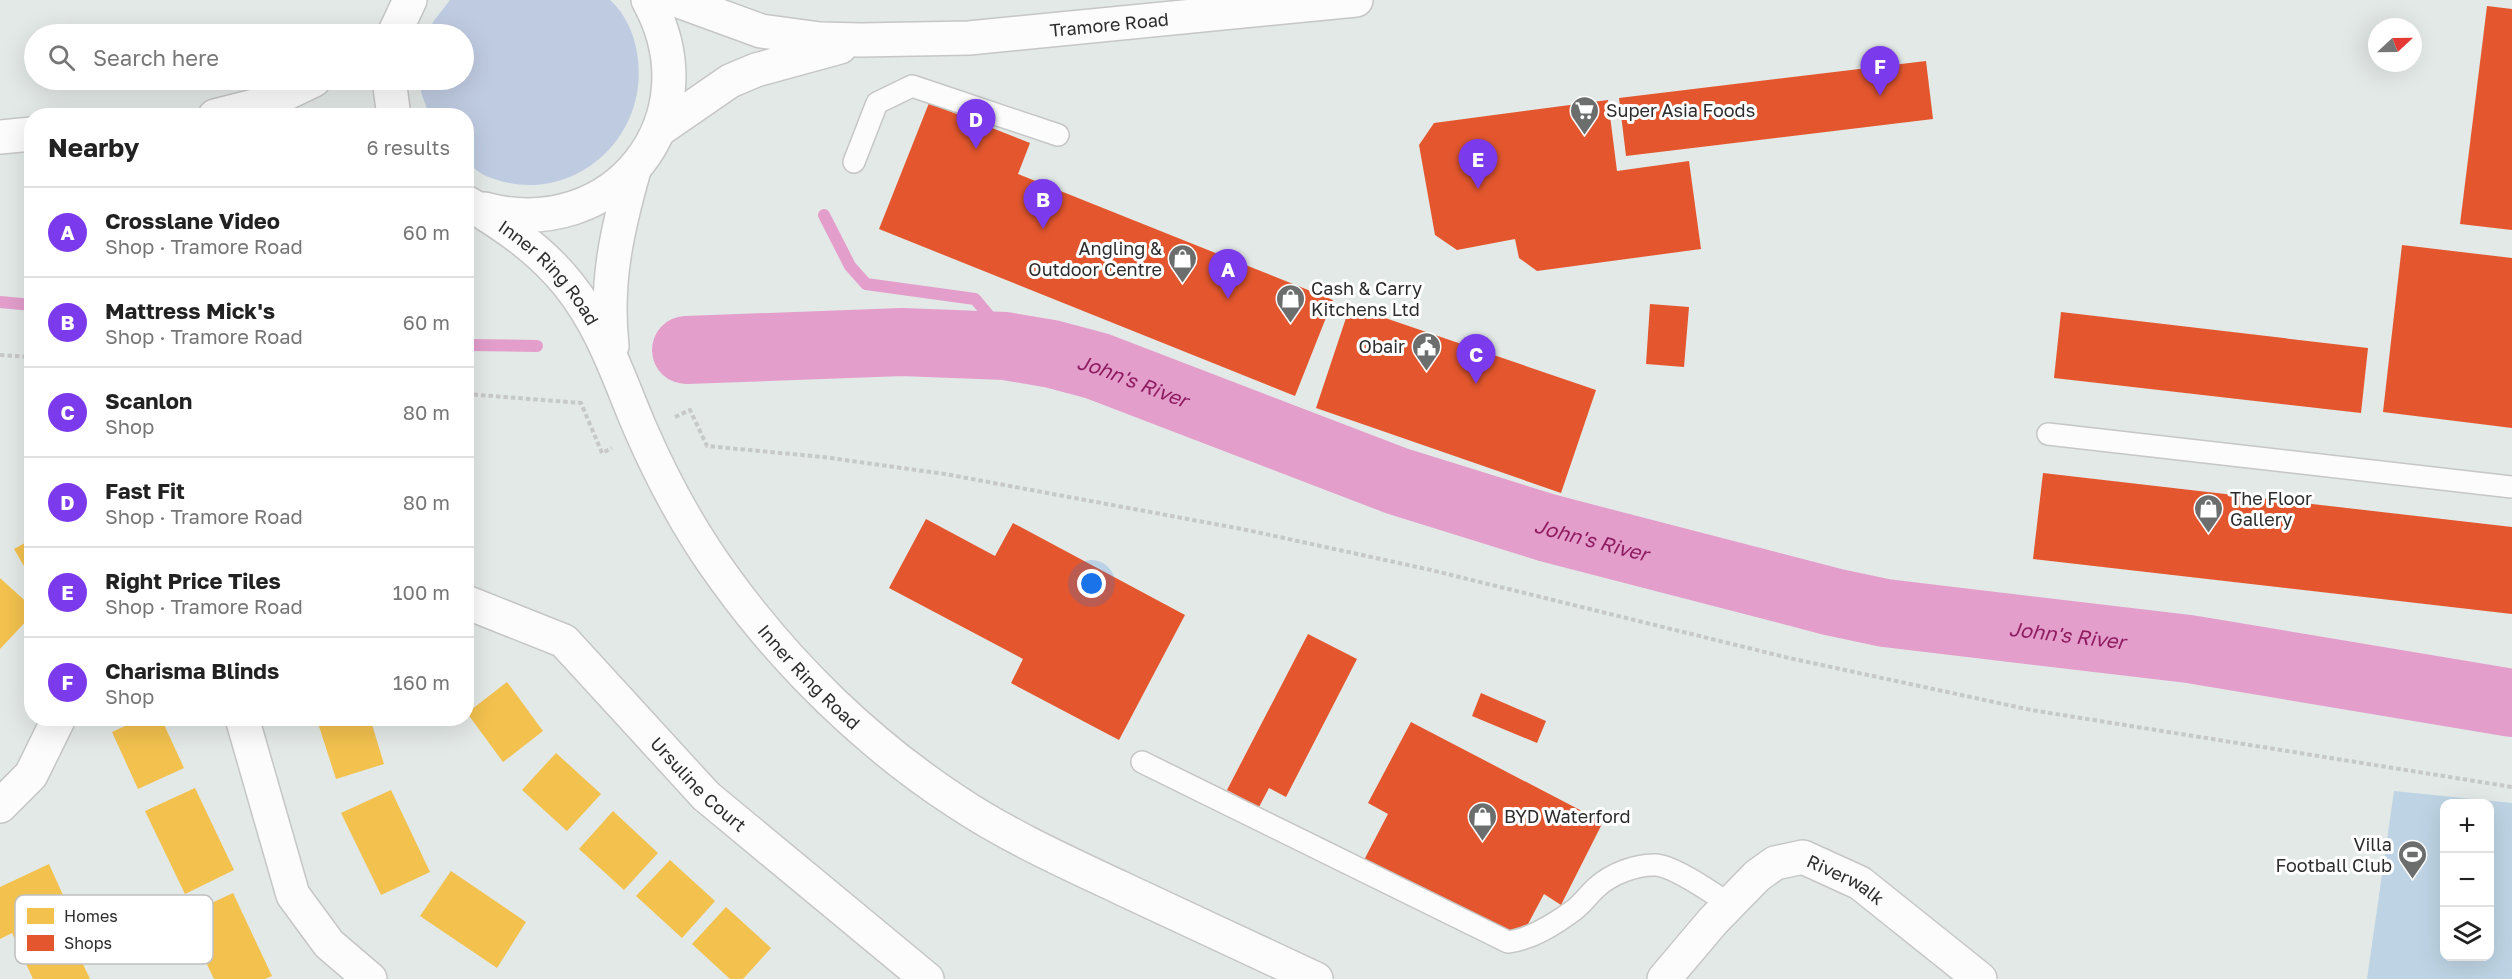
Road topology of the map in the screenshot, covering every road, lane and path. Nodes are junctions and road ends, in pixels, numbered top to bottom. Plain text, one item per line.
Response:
1 (648, 0) edge
2 (676, 0) edge
3 (1356, 0) edge
4 (861, 40) junction
5 (293, 90) edge
6 (390, 90) edge
7 (246, 108) edge
8 (393, 108) edge
9 (659, 130) junction
10 (24, 135) edge
11 (1058, 135) dead end
12 (0, 137) edge
13 (854, 162) dead end
14 (634, 170) junction
15 (474, 205) edge
16 (474, 207) edge
17 (0, 355) edge
18 (24, 356) edge
19 (618, 374) junction
20 (474, 395) edge
21 (672, 419) dead end
22 (2048, 434) dead end
23 (617, 446) dead end
24 (2512, 487) edge
25 (474, 605) edge
26 (55, 726) edge
27 (244, 726) edge
28 (1142, 762) dead end
29 (2512, 787) edge
30 (0, 806) edge
31 (1730, 904) junction
32 (370, 979) edge
33 (927, 979) edge
34 (1316, 979) edge
35 (1664, 979) edge
36 (1980, 979) edge

1 - 9 main road
2 - 4 main road, Tramore Road
3 - 4 main road, Tramore Road
4 - 9 main road, Tramore Road
5 - 7 main road
6 - 8 main road
9 - 14 main road
10 - 12 main road
11 - 13 lane
14 - 15 main road
14 - 19 main road
16 - 19 main road, Inner Ring Road
17 - 18 path
19 - 34 main road, Inner Ring Road
20 - 23 path
21 - 29 path
22 - 24 lane
25 - 33 main road, Ursuline Court
26 - 30 main road
27 - 32 main road
28 - 31 lane
31 - 35 main road, Riverwalk
31 - 36 main road, Riverwalk

